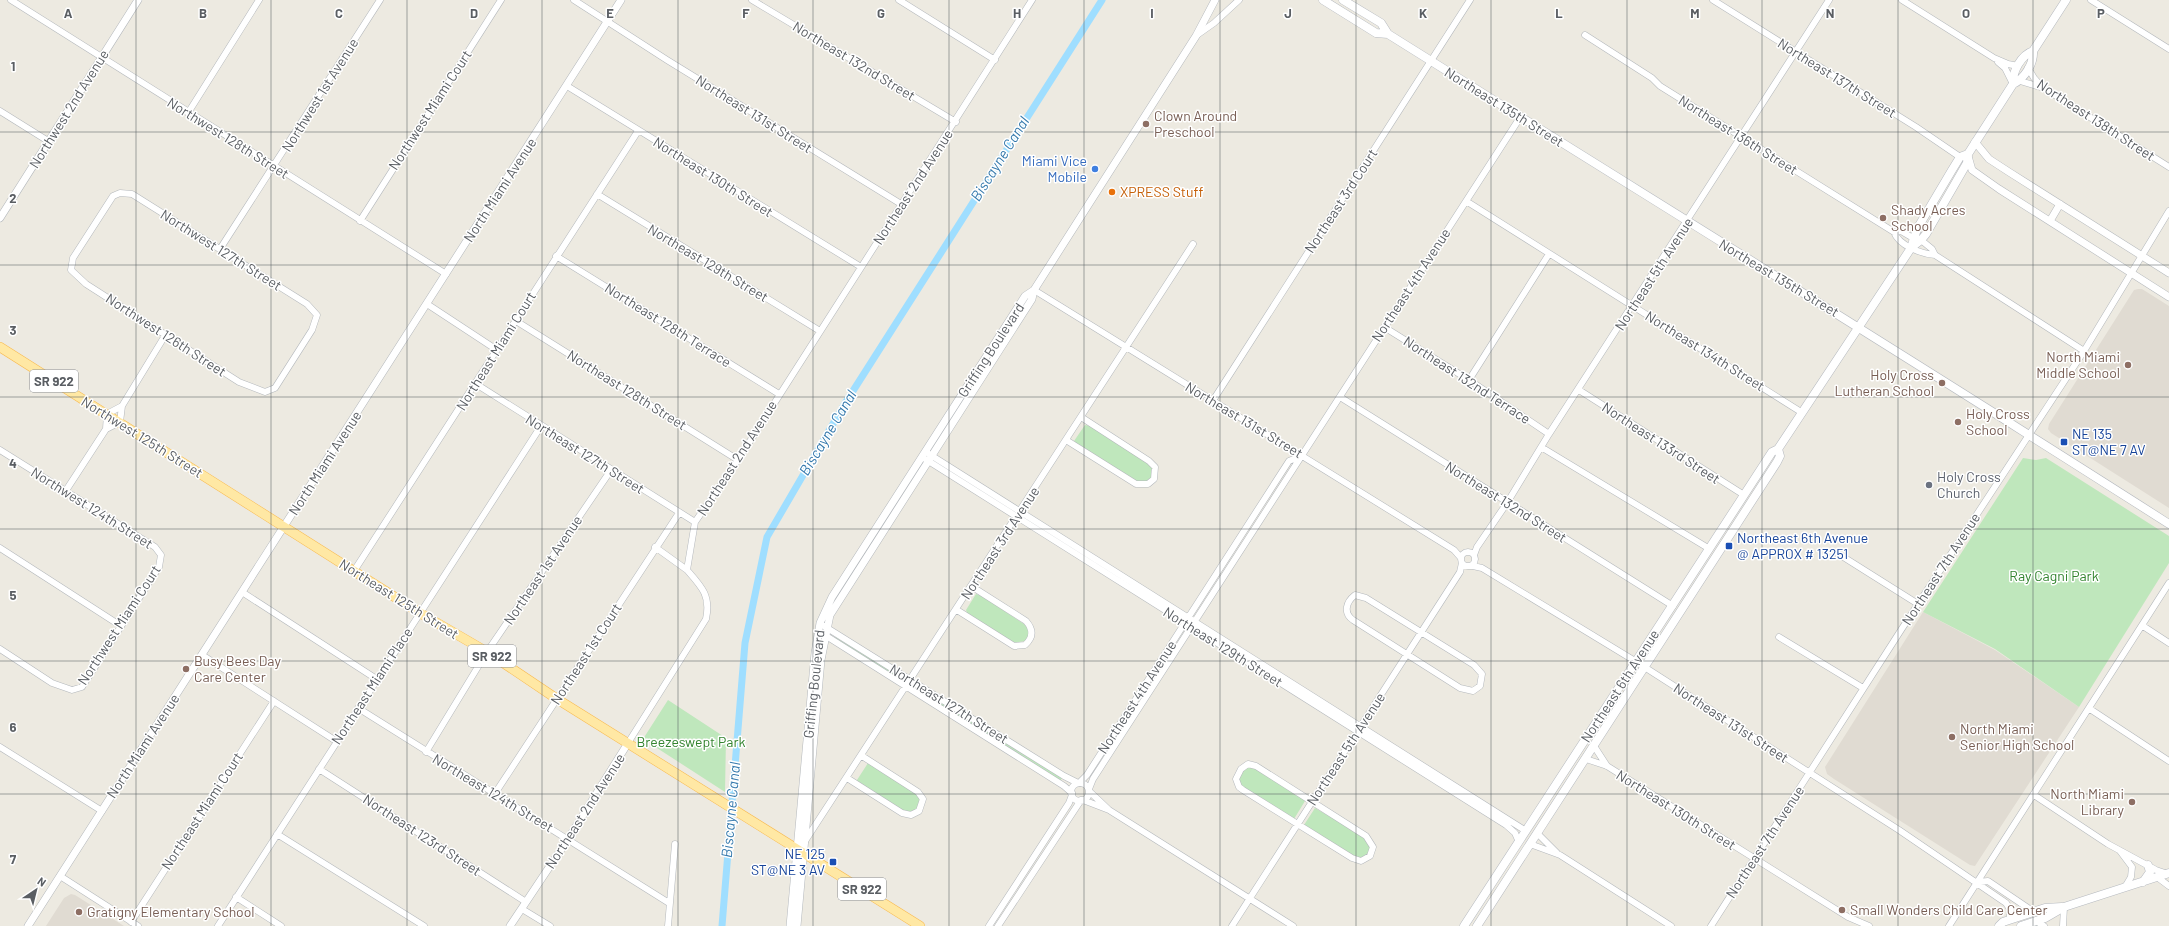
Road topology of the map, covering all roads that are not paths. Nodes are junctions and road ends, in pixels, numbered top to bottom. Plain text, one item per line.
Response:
1 (11, 0) edge
2 (138, 0) edge
3 (258, 0) edge
4 (380, 0) edge
5 (501, 0) edge
6 (574, 0) edge
7 (621, 0) edge
8 (752, 0) edge
9 (899, 0) edge
10 (1032, 0) edge
11 (1215, 0) edge
12 (1239, 0) edge
13 (1324, 0) edge
14 (1343, 0) edge
15 (1470, 0) edge
16 (1713, 0) edge
17 (1829, 0) edge
18 (1902, 0) edge
19 (2066, 0) edge
20 (2091, 0) edge
21 (608, 21) junction
22 (1388, 34) junction
23 (1585, 35) dead end
24 (1196, 36) junction
25 (2169, 49) edge
26 (2033, 51) junction
27 (1795, 52) junction
28 (102, 58) junction
29 (1994, 58) junction
30 (995, 60) junction
31 (1431, 61) junction
32 (2018, 66) junction
33 (2028, 68) junction
34 (2016, 82) junction
35 (567, 86) junction
36 (2042, 87) junction
37 (0, 111) edge
38 (188, 113) junction
39 (1521, 116) junction
40 (956, 122) junction
41 (638, 131) junction
42 (1742, 137) junction
43 (48, 141) junction
44 (1976, 142) junction
45 (1964, 155) junction
46 (274, 167) junction
47 (2169, 167) edge
48 (597, 194) junction
49 (1466, 201) junction
50 (901, 204) junction
51 (2060, 204) junction
52 (2169, 211) edge
53 (0, 218) edge
54 (360, 221) junction
55 (2050, 221) junction
56 (1687, 222) junction
57 (1894, 232) junction
58 (1917, 239) junction
59 (1193, 244) dead end
60 (1911, 248) junction
61 (220, 250) junction
62 (1549, 254) junction
63 (1935, 255) junction
64 (556, 256) junction
65 (2142, 256) junction
66 (861, 267) junction
67 (70, 270) joint
68 (2132, 272) junction
69 (2169, 273) edge
70 (446, 274) junction
71 (1034, 290) junction
72 (2169, 297) edge
73 (427, 304) junction
74 (1633, 306) junction
75 (516, 320) junction
76 (1859, 326) junction
77 (1384, 327) junction
78 (820, 331) junction
79 (166, 334) junction
80 (0, 347) edge
81 (1125, 347) junction
82 (497, 350) junction
83 (2084, 351) junction
84 (1469, 380) junction
85 (476, 384) junction
86 (1579, 390) junction
87 (265, 392) joint
88 (779, 394) junction
89 (1340, 397) junction
90 (1212, 402) junction
91 (122, 406) junction
92 (1801, 412) junction
93 (107, 414) junction
94 (1081, 417) junction
95 (120, 422) junction
96 (541, 426) junction
97 (106, 429) junction
98 (1549, 434) junction
99 (2029, 434) junction
100 (1066, 440) junction
101 (1541, 447) junction
102 (1778, 449) junction
103 (0, 450) edge
104 (1302, 455) junction
105 (926, 456) junction
106 (738, 460) junction
107 (610, 470) junction
108 (66, 492) junction
109 (1744, 495) junction
110 (1507, 503) junction
111 (678, 513) junction
112 (1018, 514) junction
113 (1743, 515) junction
114 (695, 522) junction
115 (2169, 524) edge
116 (285, 526) junction
117 (655, 547) junction
118 (0, 548) edge
119 (1708, 548) junction
120 (1837, 553) dead end
121 (161, 555) joint
122 (1469, 559) junction
123 (687, 570) junction
124 (354, 571) junction
125 (2169, 583) edge
126 (971, 586) junction
127 (242, 592) junction
128 (1918, 604) junction
129 (1673, 606) junction
130 (957, 610) junction
131 (420, 613) junction
132 (1190, 623) junction
133 (823, 625) junction
134 (121, 626) junction
135 (2143, 626) junction
136 (818, 631) junction
137 (1422, 632) junction
138 (825, 636) junction
139 (1779, 637) dead end
140 (2169, 643) edge
141 (0, 649) edge
142 (487, 652) junction
143 (1407, 654) junction
144 (202, 655) junction
145 (1635, 662) junction
146 (1644, 667) junction
147 (378, 680) junction
148 (911, 680) junction
149 (907, 687) junction
150 (1863, 688) junction
151 (557, 699) junction
152 (274, 701) junction
153 (358, 708) junction
154 (2090, 709) junction
155 (1359, 729) junction
156 (336, 741) junction
157 (628, 743) junction
158 (1594, 746) junction
159 (0, 747) edge
160 (426, 752) junction
161 (862, 756) junction
162 (1586, 759) junction
163 (2169, 761) edge
164 (1607, 766) junction
165 (319, 769) junction
166 (1810, 774) junction
167 (847, 778) junction
168 (1078, 783) junction
169 (1089, 790) junction
170 (1072, 794) junction
171 (494, 795) junction
172 (2034, 795) junction
173 (1082, 800) junction
174 (1312, 802) junction
175 (1109, 810) junction
176 (102, 811) junction
177 (1539, 812) junction
178 (1298, 824) junction
179 (1526, 831) junction
180 (1537, 833) junction
181 (277, 834) junction
182 (568, 838) junction
183 (805, 841) junction
184 (1519, 842) junction
185 (675, 844) dead end
186 (1530, 844) junction
187 (801, 851) junction
188 (2120, 851) junction
189 (1560, 855) junction
190 (1754, 858) junction
191 (1520, 859) junction
192 (2148, 865) junction
193 (1023, 873) junction
194 (2168, 874) edge
195 (60, 876) junction
196 (1029, 878) junction
197 (2157, 878) junction
198 (1978, 882) junction
199 (2142, 882) junction
200 (2169, 886) edge
201 (2124, 888) junction
202 (236, 897) junction
203 (1250, 899) junction
204 (526, 902) junction
205 (668, 903) junction
206 (2064, 907) junction
207 (522, 909) junction
208 (2034, 912) junction
209 (1470, 918) junction
210 (2010, 920) junction
211 (2036, 921) junction
212 (130, 922) junction
213 (1480, 925) edge
214 (28, 926) edge
215 (138, 926) edge
216 (218, 926) edge
217 (282, 926) edge
218 (424, 926) edge
219 (510, 926) edge
220 (550, 926) edge
221 (668, 926) edge
222 (790, 926) edge
223 (797, 926) edge
224 (920, 926) edge
225 (989, 926) edge
226 (998, 926) edge
227 (1232, 926) edge
228 (1293, 926) edge
229 (1464, 926) edge
230 (1671, 926) edge
231 (1711, 926) edge
232 (1869, 926) edge
233 (1949, 926) edge
234 (1999, 926) edge
235 (2021, 926) edge
236 (2044, 926) edge
237 (2063, 926) edge

1 - 28 street, Northwest 128th Street
2 - 28 street, Northwest 2nd Avenue
3 - 38 street
4 - 46 street, Northwest 1st Avenue
5 - 54 street, Northwest Miami Court
6 - 21 street, Northeast 131st Street
7 - 21 street, North Miami Avenue
8 - 40 street, Northeast 132nd Street
9 - 30 street
10 - 30 street, Northeast 2nd Avenue
11 - 24 street, Griffing Boulevard
12 - 24 street
13 - 22 main road, Northeast 135th Street
14 - 22 main road, Northeast 135th Street
15 - 31 street, Northeast 3rd Court
16 - 27 street, Northeast 137th Street
17 - 27 street, Northeast 5th Avenue
18 - 29 street
19 - 26 main road, Northeast 6th Avenue
20 - 25 street
21 - 35 street, North Miami Avenue
21 - 50 street, Northeast 131st Street
22 - 31 main road, Northeast 135th Street
23 - 42 street, Northeast 136th Street
24 - 71 street, Griffing Boulevard
26 - 32 main road, Northeast 6th Avenue
26 - 33 main road, Northeast 6th Avenue
27 - 42 street, Northeast 5th Avenue
27 - 45 street, Northeast 137th Street
28 - 38 street, Northwest 128th Street
28 - 43 street, Northwest 2nd Avenue
29 - 32 street
29 - 34 street
30 - 40 street, Northeast 2nd Avenue
31 - 39 main road, Northeast 135th Street
31 - 90 street, Northeast 3rd Court
32 - 34 main road, Northeast 6th Avenue
33 - 34 main road, Northeast 6th Avenue
33 - 36 street, Northeast 138th Street
34 - 36 street
34 - 44 main road, Northeast 6th Avenue
35 - 41 street, Northeast 130th Street
35 - 70 street, North Miami Avenue
36 - 47 street, Northeast 138th Street
37 - 43 street
38 - 46 street, Northwest 128th Street
39 - 49 street, Northeast 4th Avenue
39 - 56 main road, Northeast 135th Street
40 - 50 street, Northeast 2nd Avenue
41 - 48 street, Northeast Miami Court
41 - 66 street, Northeast 130th Street
42 - 56 street, Northeast 5th Avenue
42 - 57 street, Northeast 136th Street
43 - 53 street, Northwest 2nd Avenue
44 - 45 main road, Northeast 6th Avenue
44 - 51 street
45 - 55 street
45 - 58 main road, Northeast 6th Avenue
46 - 54 street, Northwest 128th Street
46 - 61 street, Northwest 1st Avenue
48 - 64 street, Northeast Miami Court
48 - 78 street, Northeast 129th Street
49 - 62 street, Northeast 134th Street
49 - 77 street, Northeast 4th Avenue
50 - 66 street, Northeast 2nd Avenue
51 - 55 street
51 - 65 street
52 - 65 street, Northeast 7th Avenue
54 - 70 street, Northwest 128th Street
55 - 68 street
56 - 74 street, Northeast 5th Avenue
56 - 76 main road, Northeast 135th Street
57 - 58 street, Northeast 136th Street
57 - 60 street, Northeast 136th Street
58 - 60 main road, Northeast 6th Avenue
58 - 63 street, Northeast 136th Street
59 - 81 street, Northeast 3rd Avenue
60 - 63 street, Northeast 136th Street
60 - 76 main road, Northeast 6th Avenue
61 - 67 street, Northwest 127th Street
61 - 87 street, Northwest 127th Street
62 - 74 street, Northeast 134th Street
62 - 84 street
63 - 83 street, Northeast 136th Street
64 - 75 street, Northeast Miami Court
64 - 88 street, Northeast 128th Terrace
65 - 68 street, Northeast 7th Avenue
65 - 69 street
66 - 78 street, Northeast 2nd Avenue
67 - 79 street, Northwest 126th Street
68 - 72 street
68 - 83 street, Northeast 7th Avenue
70 - 73 street, North Miami Avenue
71 - 81 street, Northeast 131st Street
71 - 105 street, Griffing Boulevard
73 - 82 street
73 - 116 street, North Miami Avenue
74 - 86 street, Northeast 5th Avenue
74 - 92 street, Northeast 134th Street
75 - 82 street, Northeast Miami Court
75 - 106 street, Northeast 128th Street
76 - 92 main road, Northeast 6th Avenue
76 - 99 main road, Northeast 135th Street
77 - 84 street, Northeast 132nd Terrace
77 - 89 street, Northeast 4th Avenue
78 - 88 street, Northeast 2nd Avenue
79 - 87 street, Northwest 126th Street
79 - 91 street
80 - 93 main road, Northwest 125th Street / SR 922
81 - 90 street, Northeast 131st Street
81 - 94 street, Northeast 3rd Avenue
82 - 85 street, Northeast Miami Court
83 - 99 street, Northeast 7th Avenue
84 - 98 street, Northeast 132nd Terrace
85 - 96 street, Northeast 127th Street
85 - 124 street, Northeast Miami Court
86 - 98 street, Northeast 5th Avenue
86 - 109 street, Northeast 133rd Street
88 - 106 street, Northeast 2nd Avenue
89 - 104 street, Northeast 4th Avenue
89 - 110 street, Northeast 132nd Street
90 - 104 street, Northeast 131st Street
91 - 93 street
91 - 95 street
92 - 102 main road, Northeast 6th Avenue
93 - 95 main road, Northwest 125th Street / SR 922
93 - 97 street
94 - 100 street, Northeast 3rd Avenue
94 - 100 street
95 - 97 street
95 - 116 main road, Northwest 125th Street / SR 922
96 - 107 street, Northeast 127th Street
96 - 131 street, Northeast Miami Place
97 - 108 street
98 - 101 street, Northeast 5th Avenue
99 - 115 main road, Northeast 135th Street
99 - 128 street, Northeast 7th Avenue
100 - 112 street, Northeast 3rd Avenue
101 - 110 street, Northeast 5th Avenue
101 - 119 street
102 - 109 main road, Northeast 6th Avenue
102 - 113 main road, Northeast 6th Avenue
103 - 108 street, Northwest 124th Street
104 - 122 street, Northeast 131st Street
104 - 132 street, Northeast 4th Avenue
105 - 112 street, Northeast 129th Street
105 - 133 street, Griffing Boulevard
106 - 114 street, Northeast 2nd Avenue
107 - 111 street, Northeast 127th Street
107 - 142 street, Northeast 1st Avenue
108 - 121 street, Northwest 124th Street
109 - 113 main road
109 - 119 main road, Northeast 6th Avenue
110 - 122 street, Northeast 5th Avenue
110 - 129 street, Northeast 132nd Street
111 - 114 street, Northeast 127th Street
111 - 117 street, Northeast 1st Court
112 - 126 street, Northeast 3rd Avenue
112 - 132 street, Northeast 129th Street
113 - 146 main road, Northeast 6th Avenue
114 - 123 street, Northeast 2nd Avenue
116 - 124 main road, Northeast 125th Street / SR 922
116 - 127 street, North Miami Avenue
117 - 123 street
117 - 151 street, Northeast 1st Court
118 - 134 street
119 - 129 main road, Northeast 6th Avenue
120 - 128 street
121 - 134 street, Northwest Miami Court
122 - 137 street, Northeast 5th Avenue
122 - 145 street, Northeast 131st Street
123 - 157 street, Northeast 2nd Avenue
124 - 131 main road, Northeast 125th Street / SR 922
125 - 135 street
126 - 130 street, Northeast 3rd Avenue
126 - 130 street
127 - 144 street, North Miami Avenue
127 - 147 street
128 - 150 street, Northeast 7th Avenue
129 - 145 main road, Northeast 6th Avenue
130 - 148 street, Northeast 3rd Avenue
131 - 142 main road, Northeast 125th Street / SR 922
131 - 147 street, Northeast Miami Place
132 - 155 street, Northeast 129th Street
132 - 168 street, Northeast 4th Avenue
132 - 169 street, Northeast 4th Avenue
133 - 136 street, Griffing Boulevard
133 - 138 street, Griffing Boulevard
133 - 148 street, Northeast 127th Street
134 - 141 street, Northwest Miami Court
135 - 140 street
135 - 154 street
136 - 138 street, Northeast 127th Street
136 - 187 street, Griffing Boulevard
137 - 143 street, Northeast 5th Avenue
137 - 143 street
137 - 143 street
138 - 149 street, Northeast 127th Street
138 - 183 street, Griffing Boulevard
139 - 150 street
142 - 151 main road, Northeast 125th Street / SR 922
142 - 160 street, Northeast 1st Avenue
143 - 155 street, Northeast 5th Avenue
144 - 152 street
144 - 176 street, North Miami Avenue
145 - 146 street, Northeast 131st Street
145 - 177 main road, Northeast 6th Avenue
146 - 158 main road, Northeast 6th Avenue
146 - 166 street, Northeast 131st Street
147 - 153 street, Northeast Miami Place
148 - 149 street, Northeast 3rd Avenue
148 - 168 street, Northeast 127th Street
149 - 161 street, Northeast 3rd Avenue
149 - 170 street, Northeast 127th Street
150 - 166 street, Northeast 7th Avenue
151 - 157 main road, Northeast 125th Street / SR 922
151 - 171 street, Northeast 1st Court
152 - 156 street
152 - 212 street, Northeast Miami Court
153 - 156 street, Northeast Miami Place
153 - 160 street, Northeast 124th Street
154 - 163 street
154 - 172 street
155 - 174 street, Northeast 5th Avenue
155 - 179 street, Northeast 129th Street
155 - 184 street, Northeast 129th Street
156 - 165 street, Northeast Miami Place
157 - 182 street, Northeast 2nd Avenue
157 - 187 main road, Northeast 125th Street / SR 922
158 - 162 main road, Northeast 6th Avenue
158 - 164 street, Northeast 130th Street
159 - 176 street
160 - 171 street, Northeast 124th Street
161 - 167 street, Northeast 3rd Avenue
161 - 167 street
162 - 164 street, Northeast 130th Street
162 - 180 main road, Northeast 6th Avenue
164 - 190 street, Northeast 130th Street
165 - 181 street, Northeast Miami Place
165 - 204 street, Northeast 123rd Street
166 - 190 street, Northeast 7th Avenue
166 - 198 street, Northeast 131st Street
167 - 183 street, Northeast 3rd Avenue
168 - 169 street
168 - 170 street
169 - 173 street
169 - 175 street
170 - 173 street
170 - 193 street
171 - 182 street, Northeast 124th Street
172 - 188 street
172 - 198 street
173 - 175 street
173 - 196 street
174 - 178 street, Northeast 5th Avenue
174 - 178 street
174 - 178 street
175 - 203 street
176 - 195 street, North Miami Avenue
177 - 179 main road, Northeast 6th Avenue
177 - 186 main road
178 - 203 street, Northeast 5th Avenue
179 - 184 main road, Northeast 6th Avenue
179 - 191 main road
180 - 186 main road, Northeast 6th Avenue
180 - 189 street
181 - 202 street, Northeast Miami Place
181 - 218 street
182 - 204 street, Northeast 2nd Avenue
182 - 205 street, Northeast 124th Street
183 - 187 street, Griffing Boulevard
184 - 209 main road, Northeast 6th Avenue
185 - 205 street
186 - 189 street
186 - 191 main road, Northeast 6th Avenue
187 - 222 street, Griffing Boulevard
187 - 223 street, Griffing Boulevard
187 - 224 main road, Northeast 125th Street / SR 922
188 - 192 street
188 - 201 street
189 - 230 street
190 - 231 street, Northeast 7th Avenue
190 - 232 street, Northeast 130th Street
191 - 213 main road, Northeast 6th Avenue
192 - 194 street
192 - 199 main road
193 - 196 street
193 - 225 street
194 - 197 main road
195 - 212 street
195 - 214 street, North Miami Avenue
196 - 226 street
197 - 199 main road
197 - 200 street
198 - 208 street, Northeast 131st Street
198 - 210 street, Northeast 131st Street
198 - 233 street
199 - 201 main road
201 - 206 main road
202 - 216 street, Northeast Miami Place
202 - 217 street
203 - 227 street, Northeast 5th Avenue
203 - 228 street
204 - 207 street, Northeast 2nd Avenue
205 - 221 street
206 - 208 main road
206 - 211 main road
206 - 237 street
207 - 219 street, Northeast 2nd Avenue
207 - 220 street
208 - 210 main road
209 - 213 street
209 - 229 main road, Northeast 6th Avenue
210 - 234 main road
211 - 235 main road
211 - 236 street
212 - 215 street

